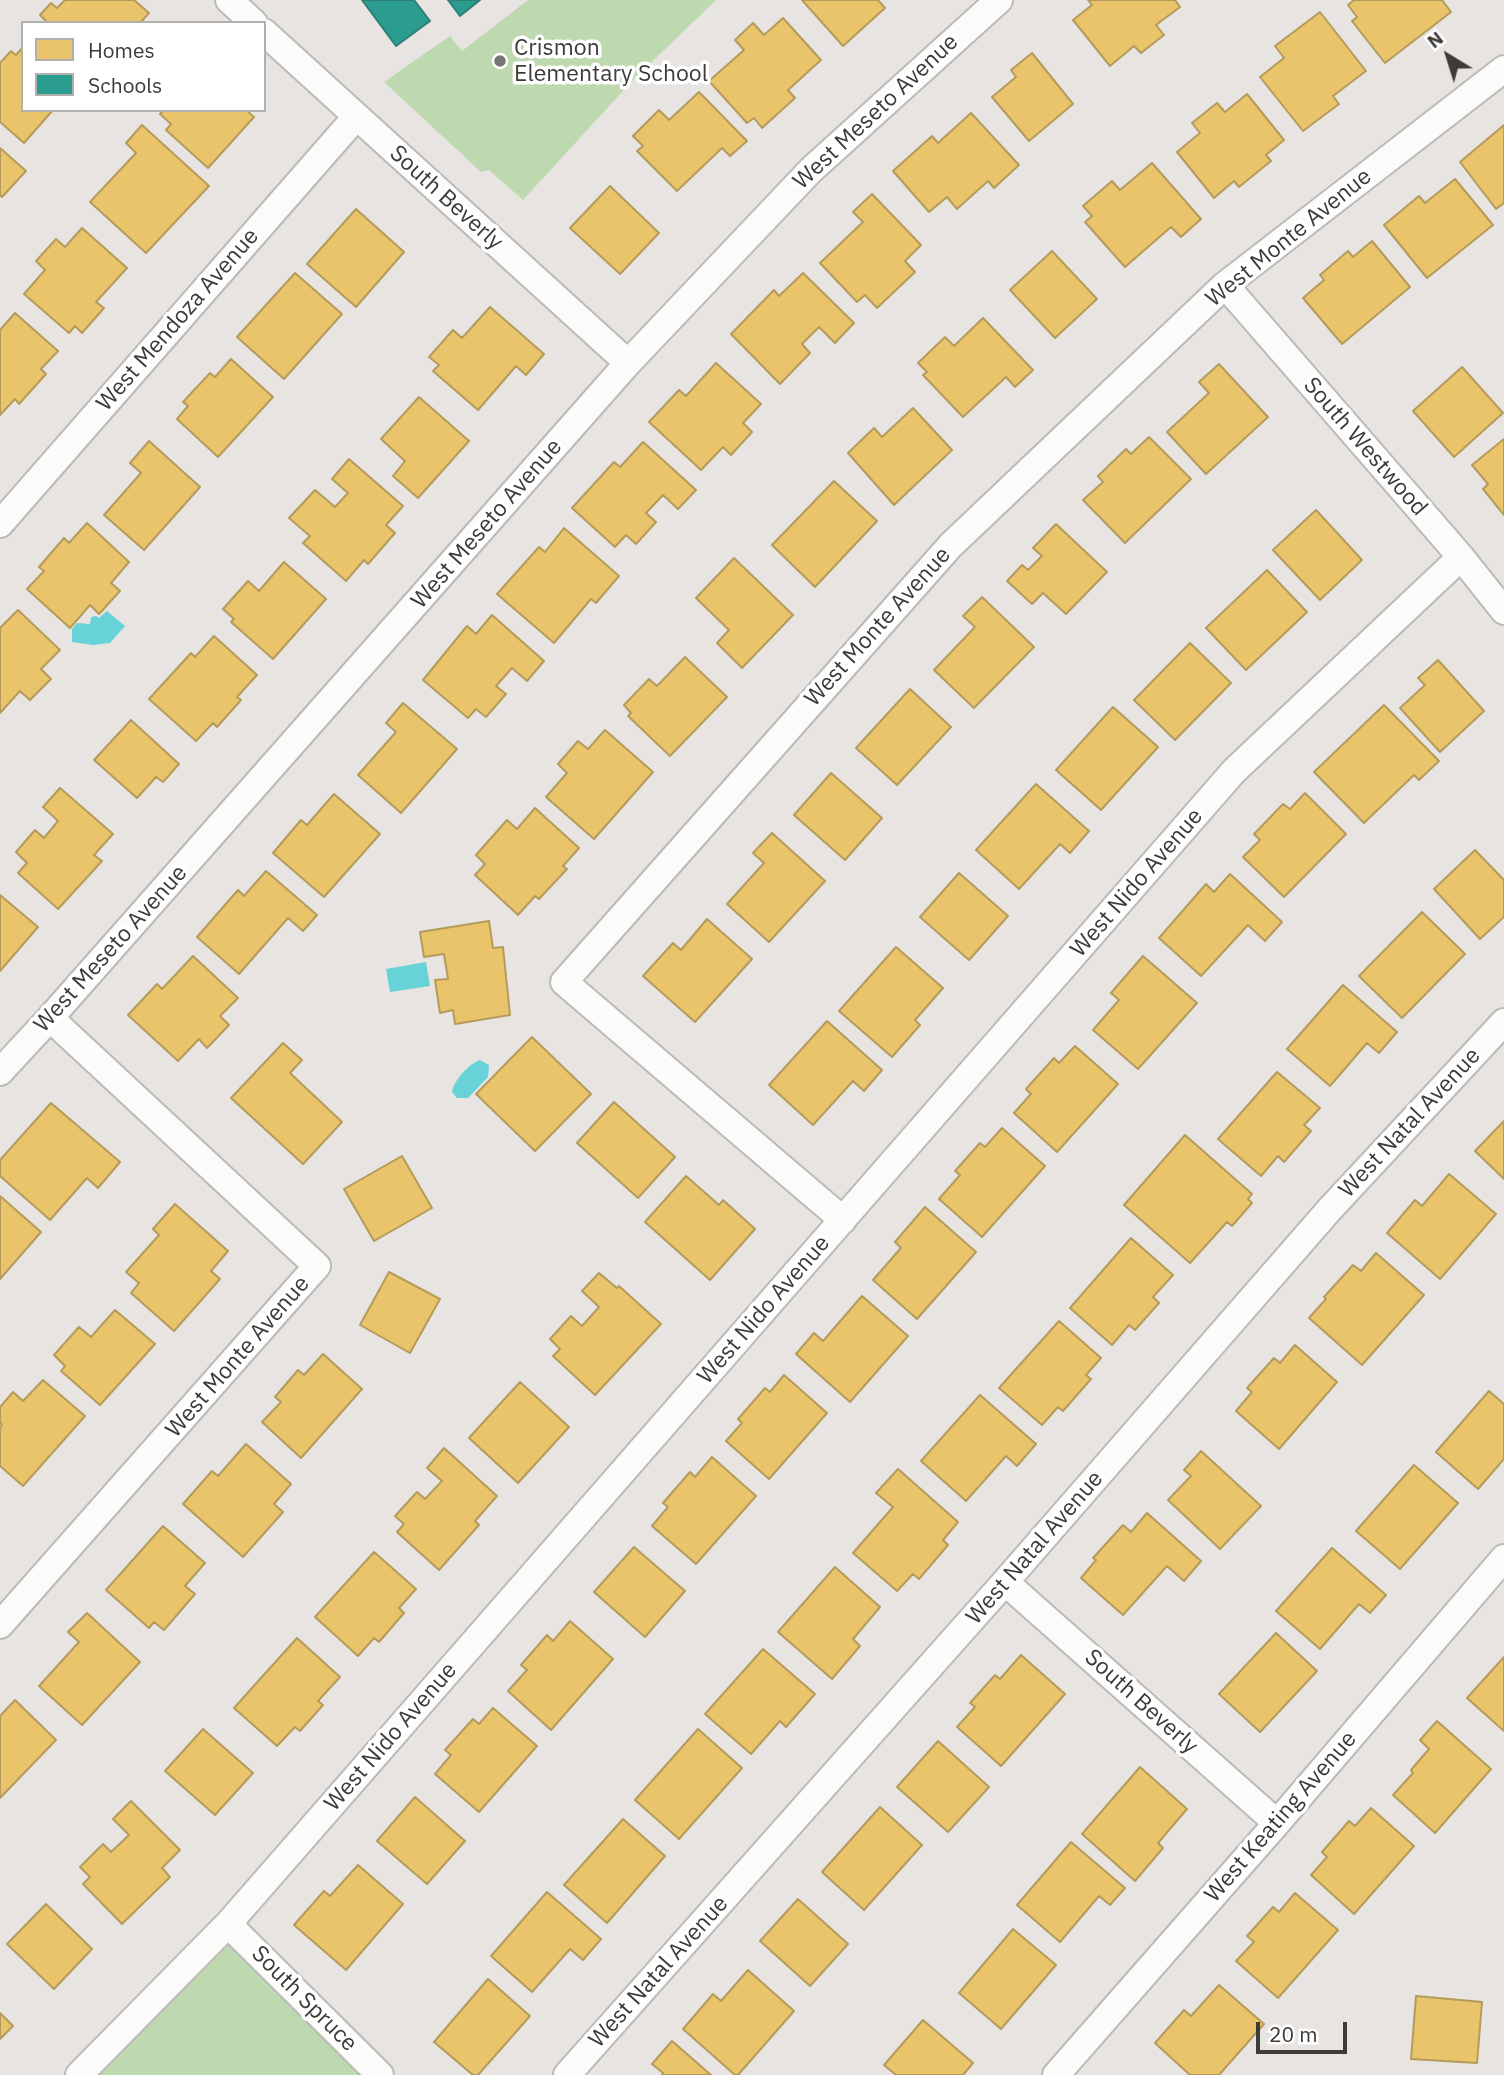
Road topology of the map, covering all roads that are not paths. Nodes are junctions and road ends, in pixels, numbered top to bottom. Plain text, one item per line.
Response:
1 (229, 0) edge
2 (999, 0) edge
3 (252, 21) edge
4 (266, 34) edge
5 (1504, 69) edge
6 (356, 117) junction
7 (1225, 285) junction
8 (628, 363) junction
9 (0, 524) edge
10 (1461, 557) junction
11 (1504, 611) edge
12 (50, 1018) junction
13 (1504, 1022) edge
14 (0, 1072) edge
15 (843, 1220) junction
16 (1504, 1558) edge
17 (1005, 1583) junction
18 (0, 1625) edge
19 (1277, 1823) junction
20 (228, 1924) junction
21 (79, 2075) edge
22 (380, 2075) edge
23 (567, 2075) edge
24 (1056, 2075) edge

1 - 3 street
2 - 8 street, West Meseto Avenue
4 - 6 street, South Beverly
5 - 7 street, West Monte Avenue
6 - 8 street, South Beverly
6 - 9 street, West Mendoza Avenue
7 - 10 street, South Westwood
7 - 15 street, West Monte Avenue
8 - 12 street, West Meseto Avenue
10 - 11 street, South Westwood
10 - 15 street, West Nido Avenue
12 - 14 street, West Meseto Avenue
12 - 18 street, West Monte Avenue
13 - 17 street, West Natal Avenue
15 - 20 street, West Nido Avenue
16 - 19 street, West Keating Avenue
17 - 19 street, South Beverly
17 - 23 street, West Natal Avenue
19 - 24 street, West Keating Avenue
20 - 21 street, West Nido Avenue
20 - 22 street, South Spruce

